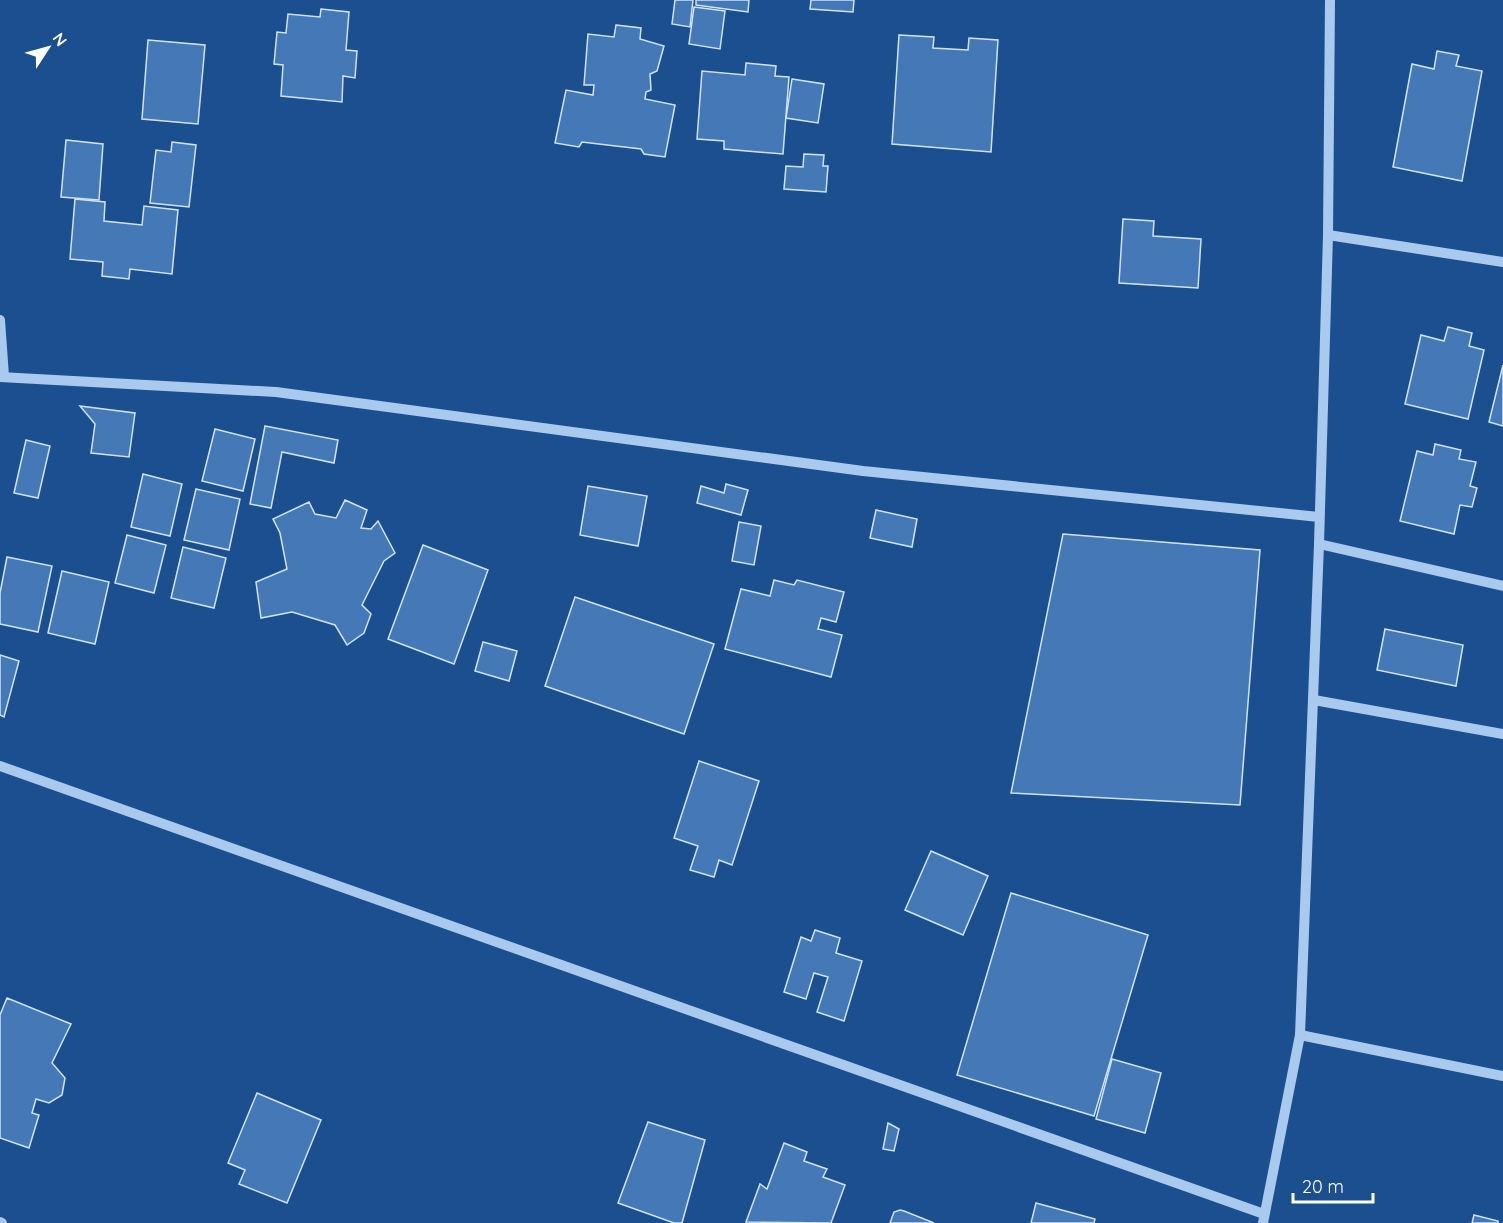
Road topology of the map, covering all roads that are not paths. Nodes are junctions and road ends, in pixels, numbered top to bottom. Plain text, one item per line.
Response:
1 (1330, 0) edge
2 (1328, 235) junction
3 (1503, 262) edge
4 (0, 320) edge
5 (2, 377) edge
6 (1319, 517) junction
7 (1319, 544) junction
8 (1503, 586) edge
9 (1314, 700) junction
10 (1503, 734) edge
11 (0, 766) edge
12 (1300, 1035) junction
13 (1503, 1076) edge
14 (1264, 1218) edge

1 - 2 street
2 - 3 street
2 - 6 street
4 - 5 street
5 - 6 street
6 - 7 street
7 - 8 street
7 - 9 street
9 - 10 street
9 - 12 street
11 - 14 street
12 - 13 street
12 - 14 street

